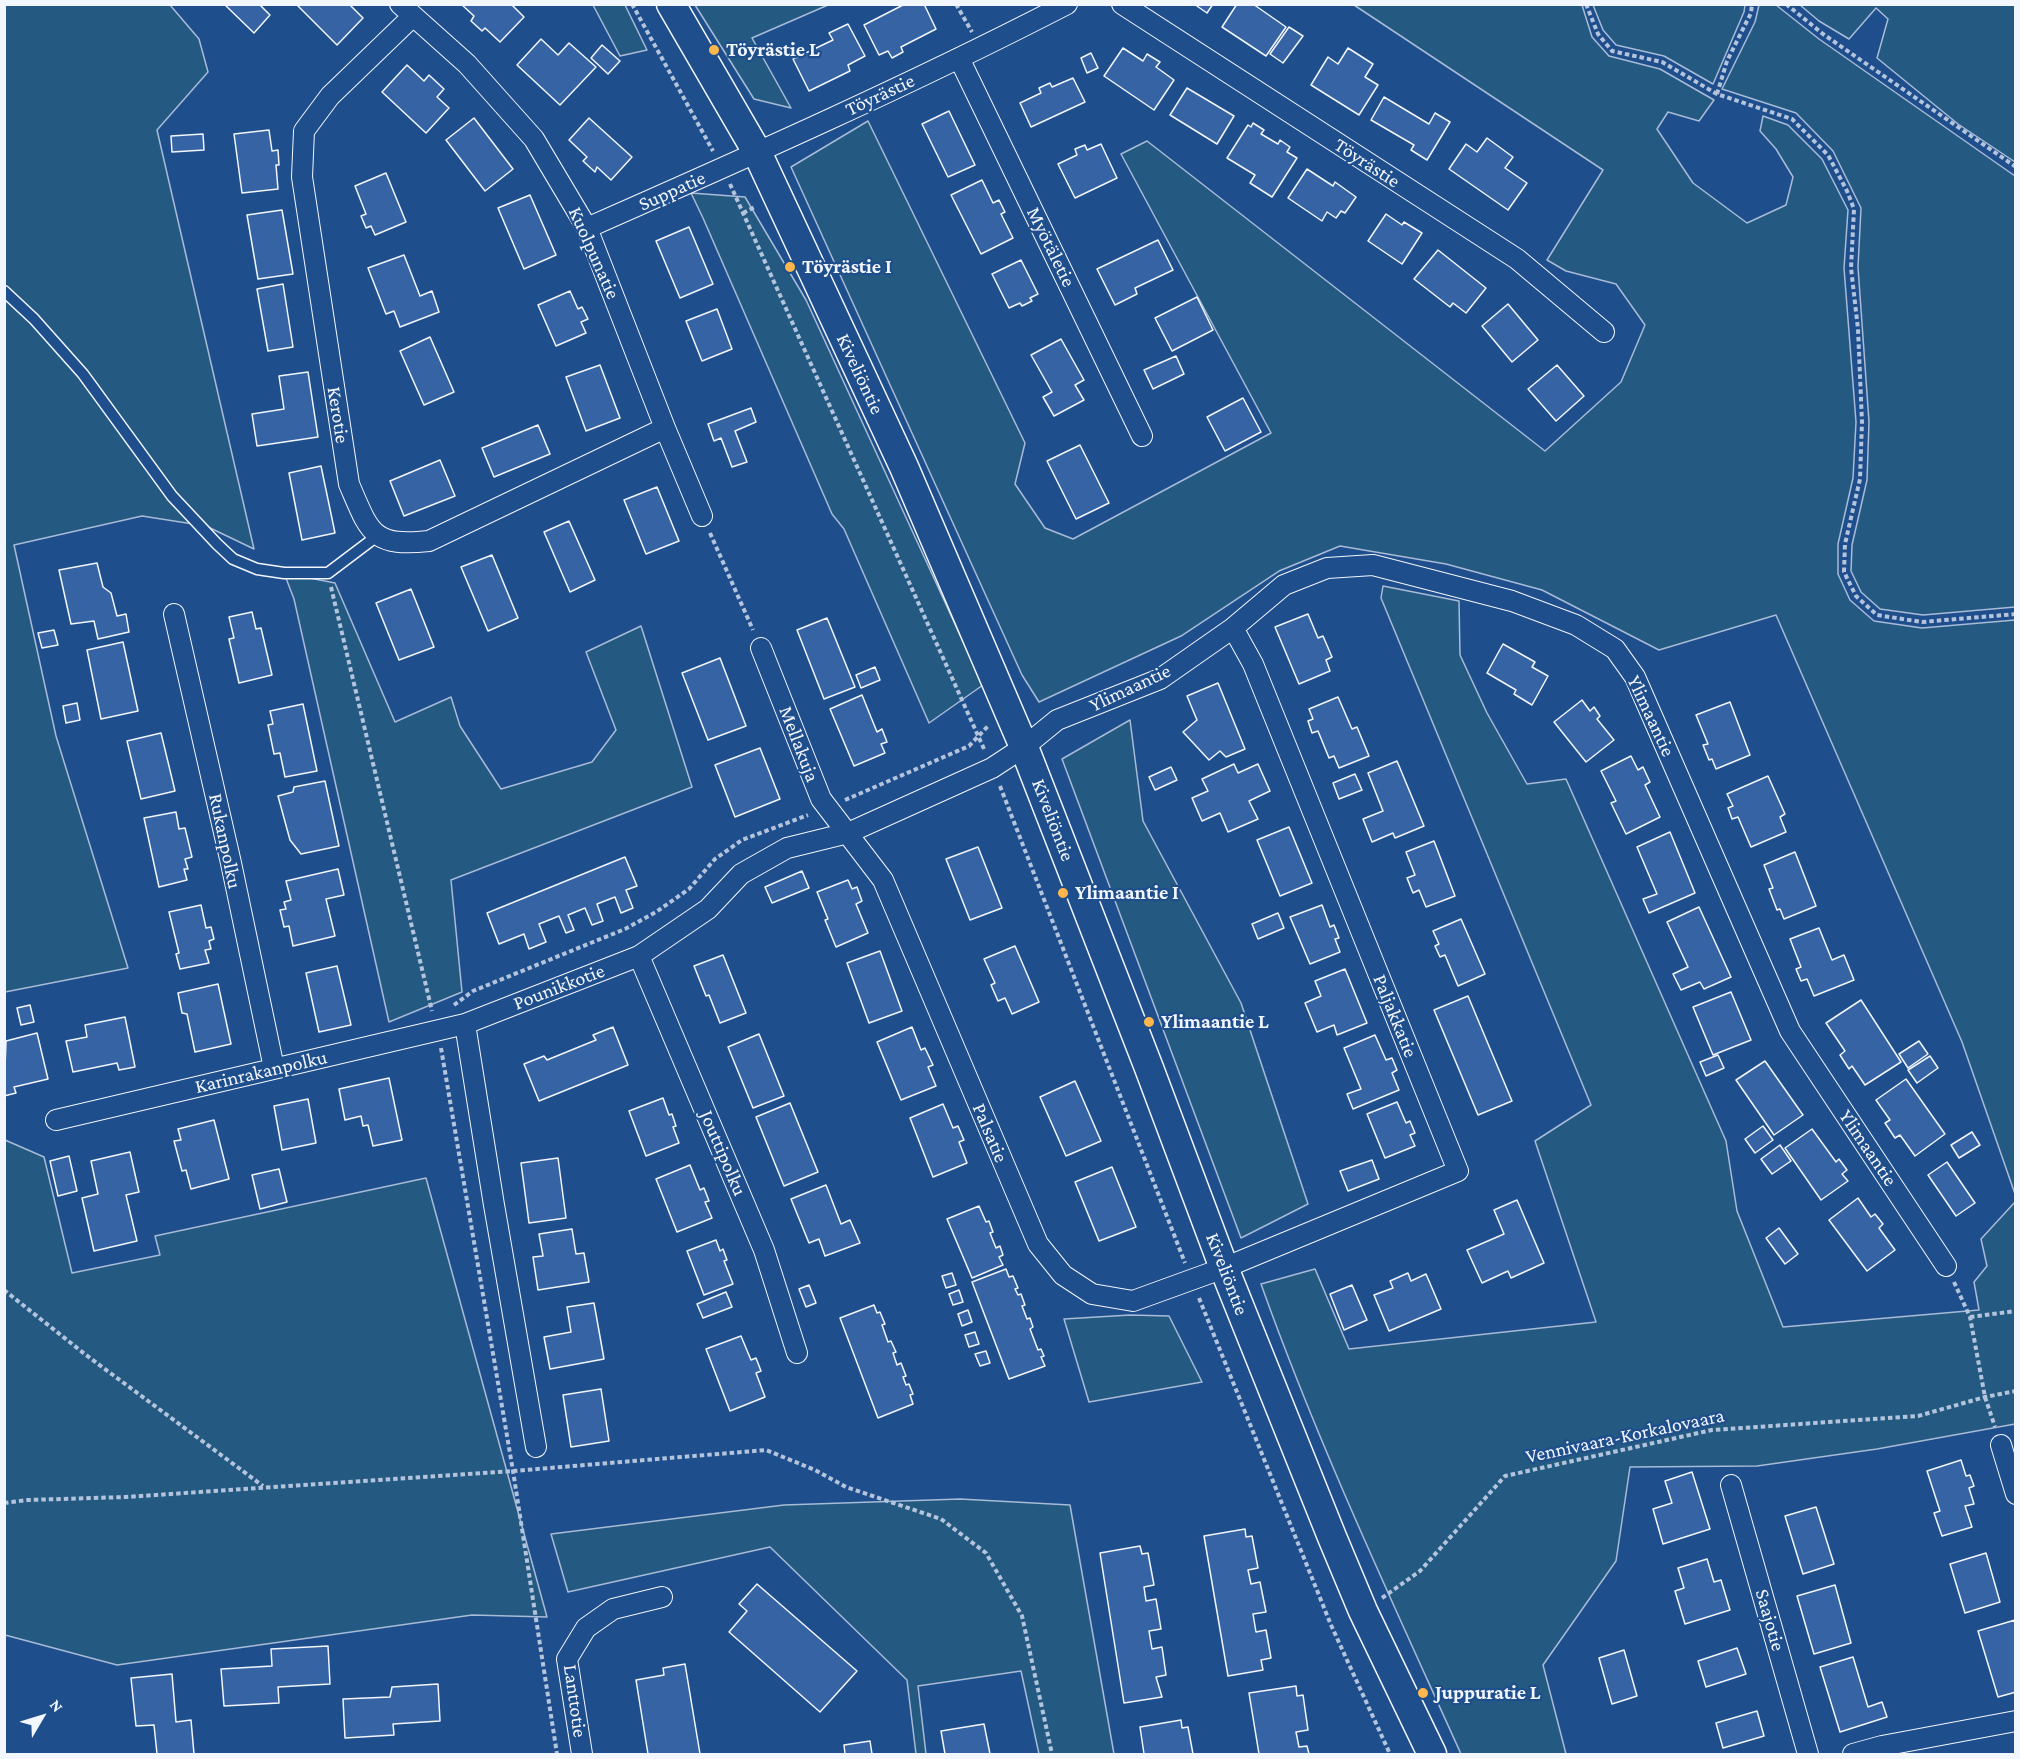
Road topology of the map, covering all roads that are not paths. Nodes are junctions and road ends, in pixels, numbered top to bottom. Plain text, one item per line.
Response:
1 (671, 4) edge
2 (1067, 4) edge
3 (1122, 4) edge
4 (406, 11) edge
5 (959, 58) junction
6 (757, 152) junction
7 (587, 228) junction
8 (4, 291) edge
9 (1604, 332) dead end
10 (665, 428) junction
11 (1142, 436) dead end
12 (702, 516) road end
13 (377, 536) junction
14 (174, 614) dead end
15 (1233, 628) junction
16 (761, 648) road end
17 (1024, 747) junction
18 (848, 833) junction
19 (639, 956) junction
20 (465, 1024) junction
21 (274, 1068) junction
22 (56, 1120) dead end
23 (1946, 1266) road end
24 (1224, 1268) junction
25 (797, 1353) dead end
26 (2001, 1445) road end
27 (536, 1447) dead end
28 (1731, 1485) dead end
29 (2016, 1494) edge
30 (662, 1597) dead end
31 (2016, 1721) edge
32 (582, 1755) edge
33 (1432, 1755) edge
34 (1808, 1755) edge
35 (1853, 1755) edge

1 - 6 street, Kiveliöntie
2 - 5 street, Töyrästie
3 - 9 street, Töyrästie
4 - 7 street, Kuolpunatie
4 - 13 street, Kerotie
5 - 6 street, Töyrästie
5 - 11 street, Myötäletie
6 - 7 street, Suppatie
6 - 17 street, Kiveliöntie
7 - 10 street, Kuolpunatie
8 - 13 lane
10 - 12 street, Kuolpunatie
10 - 13 street
14 - 21 street, Rukanpolku
15 - 17 street, Ylimaantie
15 - 23 street, Ylimaantie
15 - 24 street, Paljakkatie
16 - 18 street, Mellakuja
17 - 18 street, Pounikkotie
17 - 24 street, Kiveliöntie
18 - 19 street, Pounikkotie
18 - 24 street, Palsatie
19 - 20 street, Pounikkotie
19 - 25 street, Jouttipolku
20 - 21 street, Karinrakanpolku
20 - 27 street
21 - 22 street, Karinrakanpolku
24 - 33 street, Kiveliöntie
26 - 29 street
28 - 34 street, Saajotie
30 - 32 street, Lanttotie
31 - 35 street

